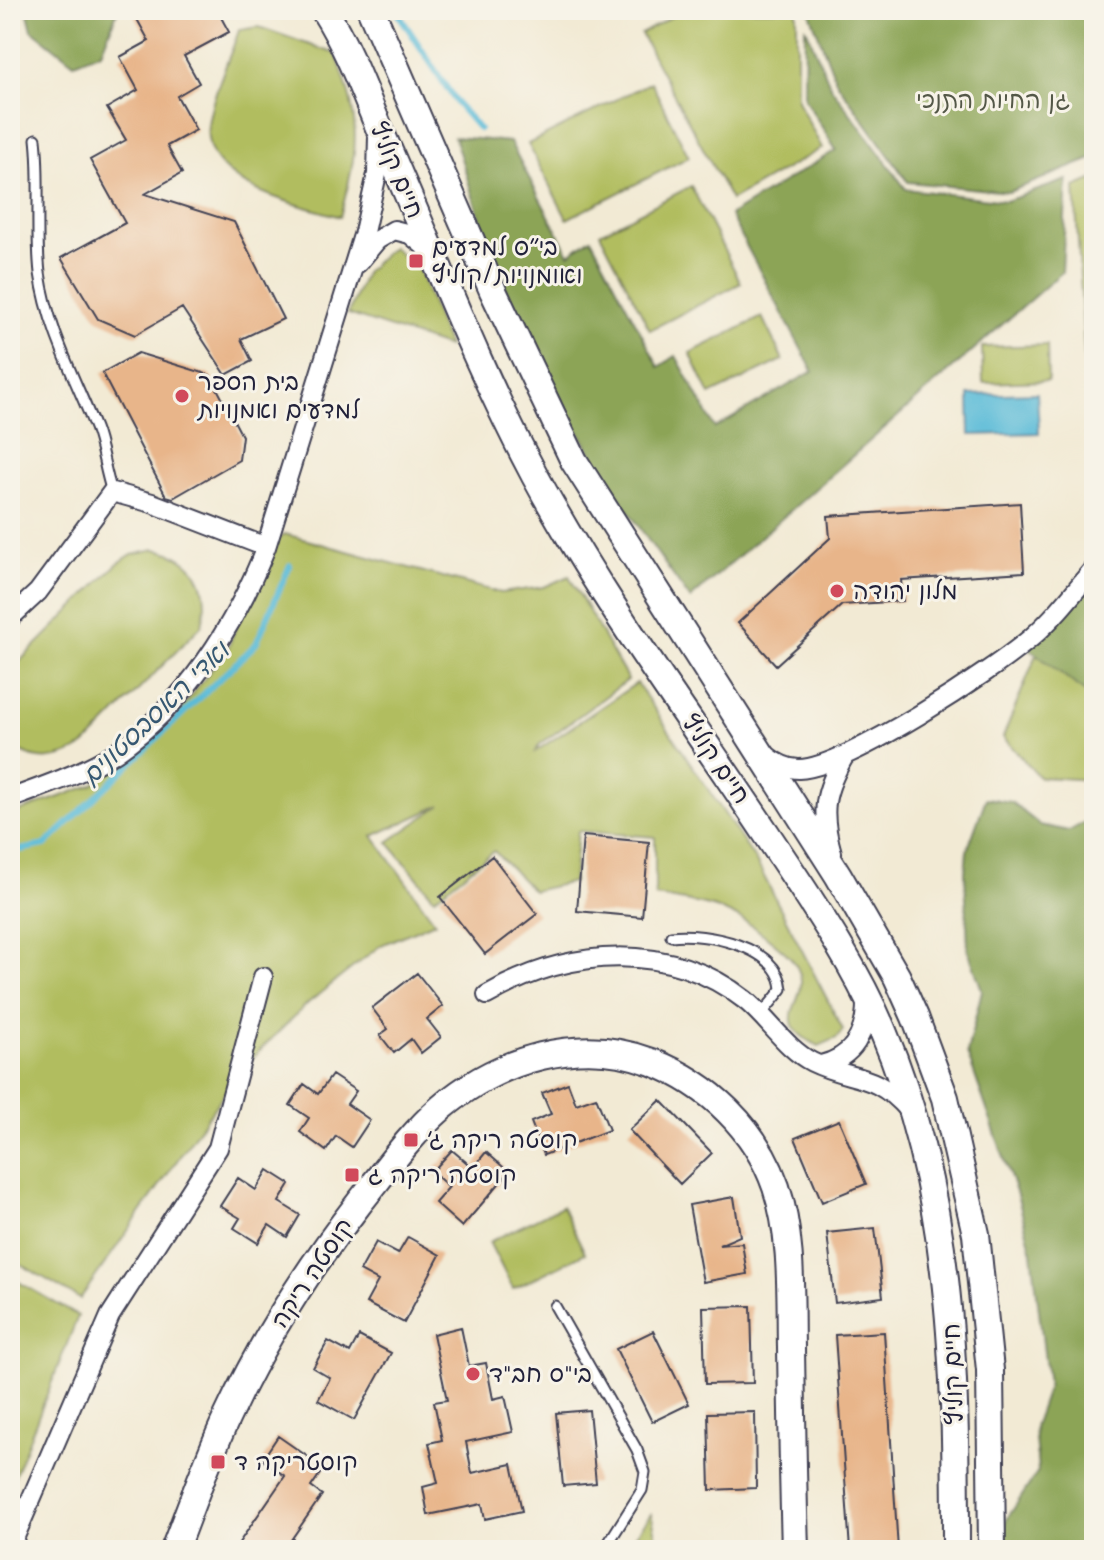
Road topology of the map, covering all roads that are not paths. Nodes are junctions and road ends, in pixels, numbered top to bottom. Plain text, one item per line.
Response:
1 (324, 10) edge
2 (371, 10) edge
3 (376, 121) junction
4 (36, 139) dead end
5 (435, 258) junction
6 (352, 271) junction
7 (112, 492) junction
8 (266, 547) junction
9 (1094, 568) edge
10 (10, 618) edge
11 (751, 738) junction
12 (845, 755) junction
13 (10, 799) edge
14 (838, 875) junction
15 (671, 936) dead end
16 (263, 977) dead end
17 (866, 993) junction
18 (487, 995) dead end
19 (761, 1015) junction
20 (821, 1065) junction
21 (913, 1115) junction
22 (555, 1306) dead end
23 (10, 1548) edge
24 (174, 1550) edge
25 (604, 1550) edge
26 (795, 1550) edge
27 (956, 1550) edge
28 (992, 1550) edge

1 - 3 main road, חיים קוליץ
2 - 11 main road, חיים קוליץ
3 - 5 main road, חיים קוליץ
3 - 6 street
4 - 7 lane
5 - 6 street
5 - 17 main road, חיים קוליץ
6 - 8 street
7 - 8 street
7 - 10 street
8 - 13 street
9 - 12 street
11 - 12 street
11 - 14 main road, חיים קוליץ
12 - 14 street
14 - 28 main road, חיים קוליץ
15 - 19 lane
16 - 23 street
17 - 20 street
17 - 21 main road, חיים קוליץ
18 - 19 street
19 - 20 street
20 - 21 street
21 - 27 main road, חיים קוליץ
22 - 25 lane
24 - 26 main road, קוסטה ריקה

